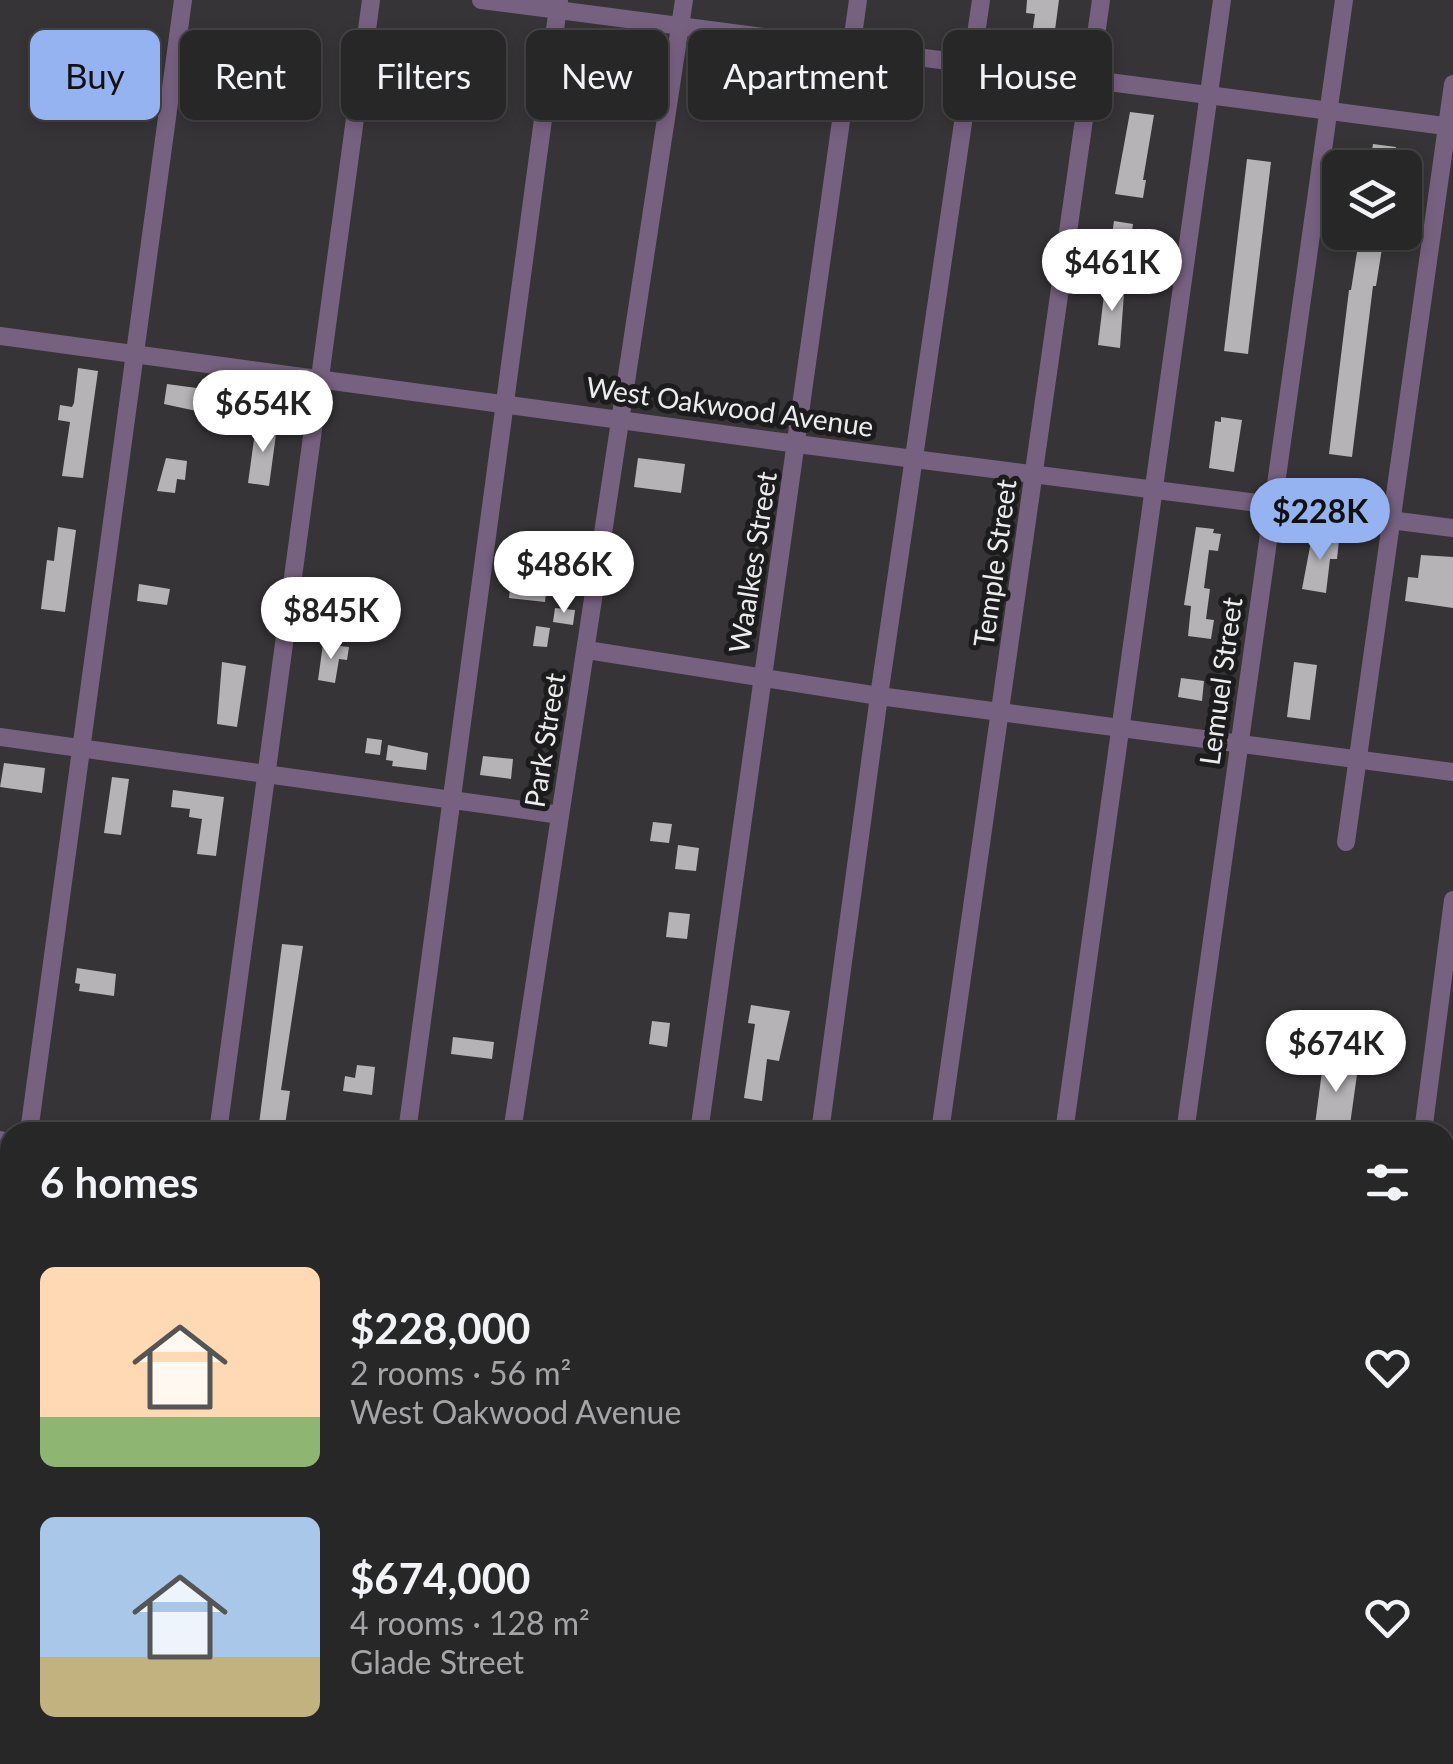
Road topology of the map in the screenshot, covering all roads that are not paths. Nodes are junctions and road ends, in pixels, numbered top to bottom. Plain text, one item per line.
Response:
1 (183, 0) edge
2 (370, 0) edge
3 (482, 0) edge
4 (684, 0) edge
5 (858, 0) edge
6 (981, 0) edge
7 (1101, 0) edge
8 (1222, 0) edge
9 (1344, 0) edge
10 (559, 5) edge
11 (680, 27) junction
12 (703, 30) edge
13 (854, 30) edge
14 (977, 30) edge
15 (1097, 30) edge
16 (1112, 83) edge
17 (1453, 84) edge
18 (1209, 95) junction
19 (1328, 111) junction
20 (841, 120) edge
21 (964, 120) edge
22 (1084, 120) edge
23 (1450, 126) edge
24 (0, 336) edge
25 (135, 354) junction
26 (319, 380) junction
27 (506, 404) junction
28 (620, 419) junction
29 (797, 444) junction
30 (915, 459) junction
31 (1035, 474) junction
32 (1153, 490) junction
33 (1272, 505) junction
34 (1393, 520) junction
35 (1453, 528) edge
36 (587, 650) junction
37 (762, 678) junction
38 (880, 696) junction
39 (1001, 712) junction
40 (1120, 728) junction
41 (0, 737) edge
42 (1239, 744) junction
43 (82, 747) junction
44 (1358, 758) junction
45 (266, 772) junction
46 (1453, 772) edge
47 (452, 798) junction
48 (560, 815) junction
49 (1346, 842) dead end
50 (1453, 900) edge
51 (30, 1122) edge
52 (219, 1122) edge
53 (408, 1122) edge
54 (518, 1122) edge
55 (700, 1122) edge
56 (821, 1122) edge
57 (941, 1122) edge
58 (1065, 1122) edge
59 (1186, 1122) edge
60 (1424, 1122) edge

1 - 25 street
2 - 26 street
3 - 10 street
4 - 11 street, Park Street
5 - 13 street, Waalkes Street
6 - 14 street
7 - 15 street, Temple Street
8 - 18 street
9 - 19 street, Lemuel Street
10 - 11 street
10 - 27 street
11 - 12 street
11 - 28 street, Park Street
16 - 18 street
17 - 23 street
18 - 19 street
18 - 32 street
19 - 23 street
19 - 33 street, Lemuel Street
20 - 29 street, Waalkes Street
21 - 30 street
22 - 31 street, Temple Street
23 - 34 street
24 - 25 street, West Oakwood Avenue
25 - 26 street, West Oakwood Avenue
25 - 43 street
26 - 27 street, West Oakwood Avenue
26 - 45 street
27 - 28 street, West Oakwood Avenue
27 - 47 street
28 - 29 street, West Oakwood Avenue
28 - 36 street, Park Street
29 - 30 street, West Oakwood Avenue
29 - 37 street, Waalkes Street
30 - 31 street, West Oakwood Avenue
30 - 38 street
31 - 32 street, West Oakwood Avenue
31 - 39 street, Temple Street
32 - 33 street, West Oakwood Avenue
32 - 40 street
33 - 34 street, West Oakwood Avenue
33 - 42 street, Lemuel Street
34 - 35 street, West Oakwood Avenue
34 - 44 street
36 - 37 street
36 - 48 street, Park Street
37 - 38 street
37 - 55 street, Waalkes Street
38 - 39 street
38 - 56 street
39 - 40 street
39 - 57 street, Temple Street
40 - 42 street
40 - 58 street
41 - 43 street
42 - 44 street
42 - 59 street, Lemuel Street
43 - 45 street
43 - 51 street
44 - 46 street
44 - 49 street
45 - 47 street
45 - 52 street
47 - 48 street
47 - 53 street
48 - 54 street, Park Street
50 - 60 street

